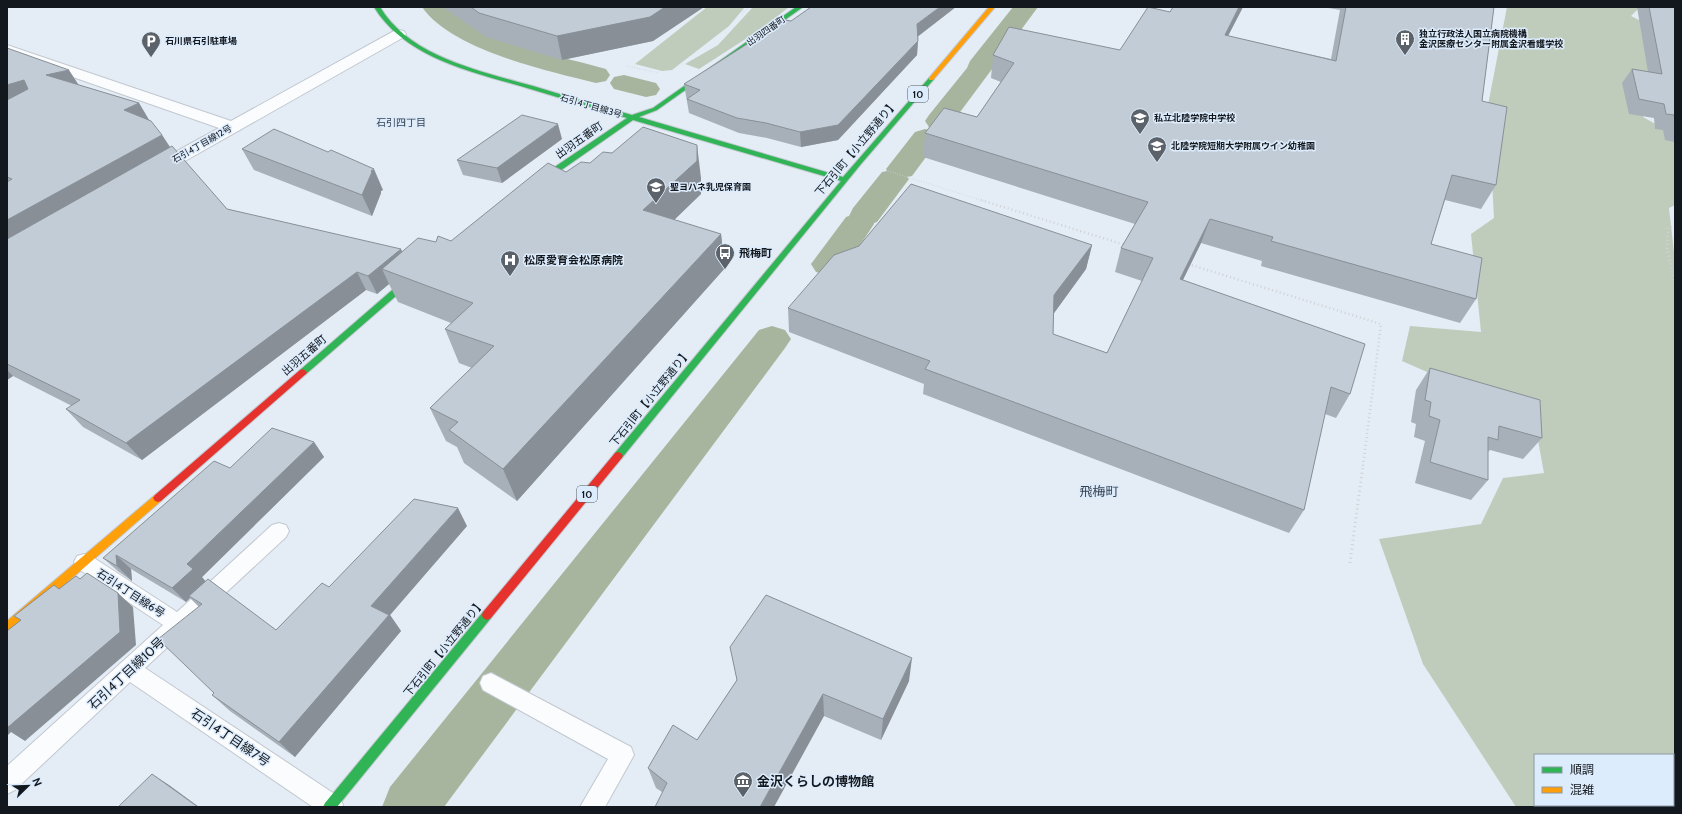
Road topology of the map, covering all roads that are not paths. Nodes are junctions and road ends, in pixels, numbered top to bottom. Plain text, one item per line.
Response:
1 (377, 7) edge
2 (800, 7) edge
3 (992, 7) edge
4 (399, 34) junction
5 (7, 48) edge
6 (631, 118) junction
7 (232, 127) junction
8 (144, 177) edge
9 (845, 180) junction
10 (528, 189) edge
11 (421, 270) edge
12 (279, 531) dead end
13 (84, 562) junction
14 (11, 620) edge
15 (178, 624) junction
16 (130, 670) junction
17 (492, 683) dead end
18 (7, 782) edge
19 (330, 806) edge
20 (592, 807) edge

1 - 4 street, 石引4丁目線3号
2 - 6 street, 出羽四番町
3 - 9 street, 下石引町【小立野通り】 / 10
4 - 6 street, 石引4丁目線3号
4 - 7 street, 石引4丁目線12号
5 - 7 street
6 - 9 street, 石引4丁目線3号
6 - 10 street, 出羽五番町
7 - 8 street, 石引4丁目線12号
9 - 19 street, 下石引町【小立野通り】 / 10
11 - 13 street, 出羽五番町
12 - 15 lane, 石引4丁目線10号
13 - 14 street, 出羽五番町
13 - 15 lane, 石引4丁目線6号
15 - 16 lane, 石引4丁目線10号
16 - 18 lane, 石引4丁目線10号
16 - 19 lane, 石引4丁目線7号
17 - 20 lane

